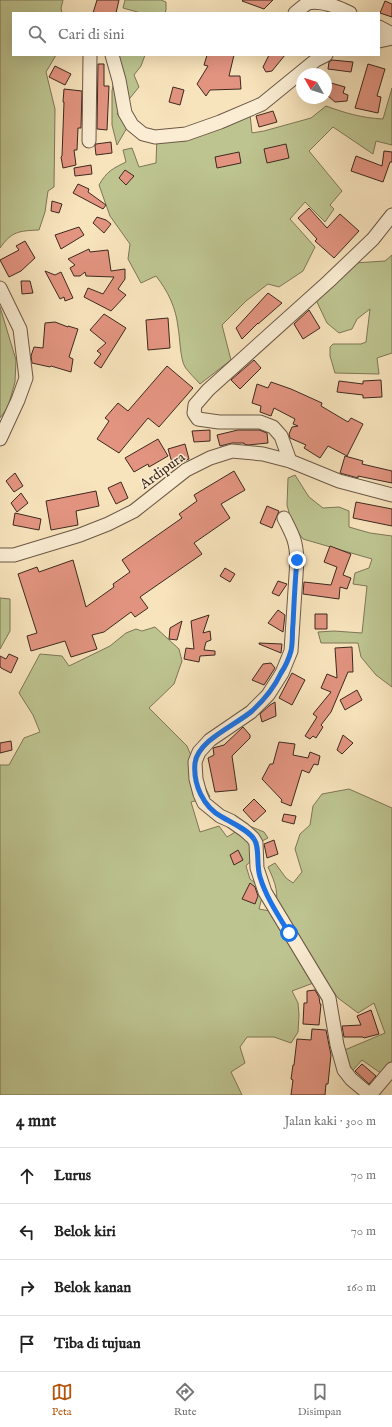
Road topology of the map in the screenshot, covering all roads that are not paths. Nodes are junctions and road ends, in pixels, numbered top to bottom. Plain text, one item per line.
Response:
1 (295, 12) edge
2 (348, 12) edge
3 (380, 28) edge
4 (392, 34) edge
5 (392, 38) edge
6 (380, 41) edge
7 (90, 56) edge
8 (112, 56) edge
9 (324, 56) edge
10 (89, 141) dead end
11 (392, 216) edge
12 (0, 288) edge
13 (0, 439) edge
14 (290, 461) junction
15 (392, 495) edge
16 (284, 518) dead end
17 (0, 555) edge
18 (392, 1069) edge
19 (365, 1094) edge

1 - 2 street
3 - 4 street
5 - 6 street
7 - 10 street
8 - 9 street
11 - 14 street
12 - 13 street
14 - 15 street, Ardipura
14 - 17 street, Ardipura
16 - 19 street
18 - 19 street

